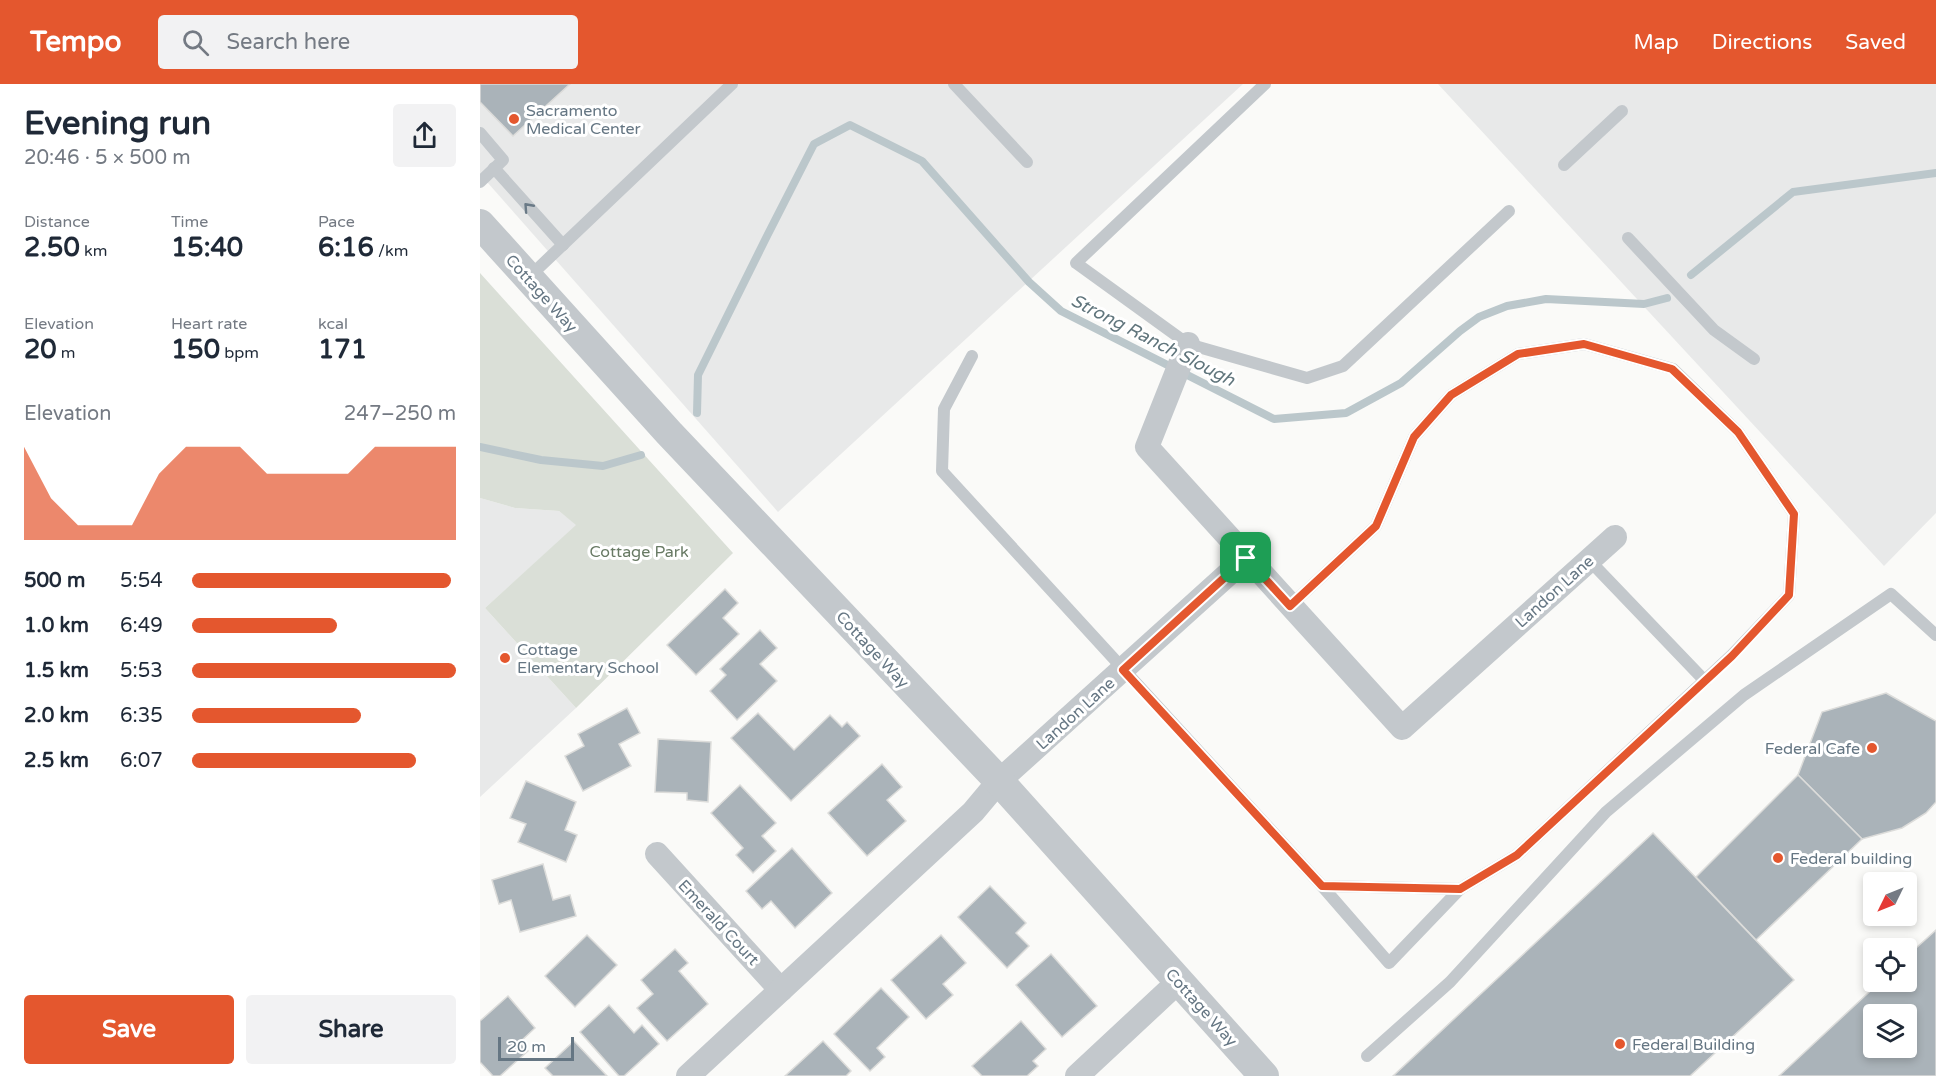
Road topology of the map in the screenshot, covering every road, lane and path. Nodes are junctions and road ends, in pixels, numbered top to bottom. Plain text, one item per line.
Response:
1 (732, 84) edge
2 (954, 84) edge
3 (1266, 84) edge
4 (1622, 111) dead end
5 (480, 133) edge
6 (1026, 162) dead end
7 (1564, 165) dead end
8 (494, 168) junction
9 (480, 182) edge
10 (1509, 211) dead end
11 (480, 224) edge
12 (1628, 238) dead end
13 (563, 245) junction
14 (528, 277) junction
15 (1185, 349) junction
16 (972, 356) dead end
17 (1754, 359) dead end
18 (1615, 537) dead end
19 (1246, 558) junction
20 (1589, 560) junction
21 (1290, 606) junction
22 (1936, 635) edge
23 (1123, 670) junction
24 (1705, 681) junction
25 (999, 781) junction
26 (657, 854) dead end
27 (1322, 886) junction
28 (1460, 889) junction
29 (1179, 981) junction
30 (781, 990) junction
31 (1367, 1056) dead end
32 (688, 1076) edge
33 (1077, 1076) edge
34 (1264, 1076) edge

1 - 13 lane
2 - 6 lane
3 - 15 lane
4 - 7 lane
5 - 8 lane
8 - 9 lane
13 -> 8 lane
10 - 15 lane
11 - 14 street, Cottage Way
12 - 17 lane
13 - 14 lane
14 - 25 street, Cottage Way
15 - 19 street
16 - 23 lane
18 - 20 street, Landon Lane
19 - 21 street, Landon Lane
19 - 23 street, Landon Lane
20 - 21 street, Landon Lane
20 - 24 lane
21 - 24 lane
22 - 31 lane
23 - 25 street, Landon Lane
23 - 27 lane
24 - 28 lane
25 - 29 street, Cottage Way
25 - 30 street, Landon Lane
26 - 30 street, Emerald Court
27 - 28 lane
27 - 28 lane
29 - 33 street
29 - 34 street, Cottage Way
30 - 32 street, Landon Lane

